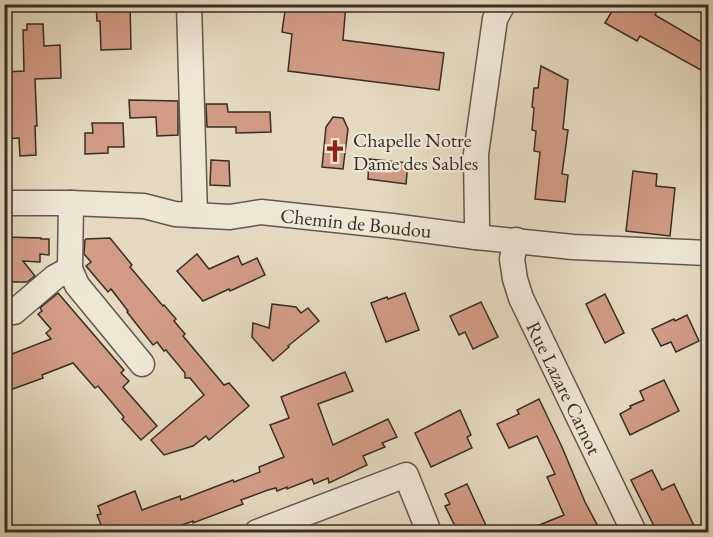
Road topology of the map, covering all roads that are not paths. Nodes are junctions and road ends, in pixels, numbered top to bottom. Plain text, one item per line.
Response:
1 (189, 4) edge
2 (503, 4) edge
3 (4, 203) edge
4 (71, 203) junction
5 (195, 215) junction
6 (476, 237) junction
7 (516, 240) junction
8 (708, 254) edge
9 (70, 269) junction
10 (14, 312) dead end
11 (142, 364) dead end
12 (257, 532) edge
13 (429, 532) edge
14 (634, 532) edge

1 - 5 street
2 - 6 street
3 - 4 street, Chemin de Boudou
4 - 5 street, Chemin de Boudou
4 - 9 street
5 - 6 street, Chemin de Boudou
6 - 7 street, Chemin de Boudou
7 - 8 street, Chemin de Boudou
7 - 14 street, Rue Lazare Carnot
9 - 10 street
9 - 11 street
12 - 13 street

